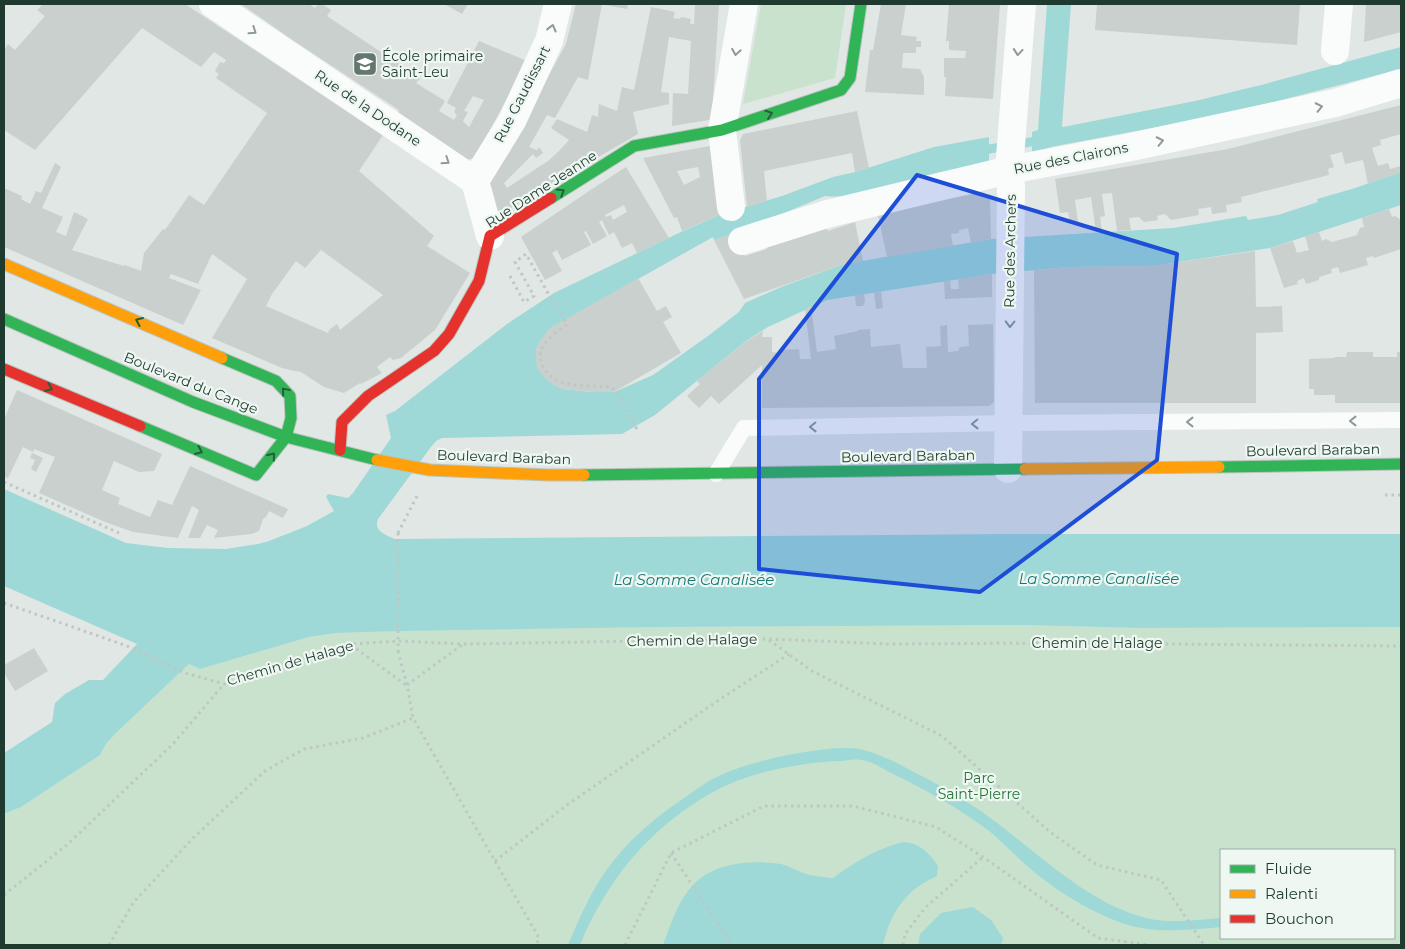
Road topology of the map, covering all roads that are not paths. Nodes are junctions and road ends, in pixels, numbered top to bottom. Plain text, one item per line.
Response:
1 (213, 4) edge
2 (558, 4) edge
3 (744, 4) edge
4 (861, 4) edge
5 (1022, 4) edge
6 (1340, 4) edge
7 (1335, 51) dead end
8 (1401, 82) edge
9 (722, 130) junction
10 (1010, 178) junction
11 (475, 181) junction
12 (731, 208) dead end
13 (490, 236) junction
14 (742, 241) dead end
15 (4, 264) edge
16 (4, 320) edge
17 (4, 369) edge
18 (1401, 420) edge
19 (1008, 424) junction
20 (286, 437) junction
21 (340, 450) junction
22 (372, 459) joint
23 (1401, 464) edge
24 (1008, 469) junction
25 (716, 474) junction

1 -> 11 street, Rue de la Dodane
11 -> 2 street, Rue Gaudissart
3 -> 9 street
9 -> 4 street, Rue Dame Jeanne
5 -> 10 street, Rue des Archers
6 - 7 street
10 -> 8 street, Rue des Clairons
9 - 12 street
13 -> 9 street, Rue Dame Jeanne
10 - 14 street, Rue des Clairons
10 -> 19 street, Rue des Archers
11 - 13 street
13 - 21 street, Rue Dame Jeanne
20 -> 15 street
16 - 20 street, Boulevard du Cange
17 -> 20 street
18 -> 19 lane
19 - 24 street, Rue des Archers
19 -> 25 lane
20 - 21 street, Boulevard du Cange
21 - 22 street, Boulevard du Cange
22 - 25 street, Boulevard Baraban
23 - 24 street, Boulevard Baraban
24 - 25 street, Boulevard Baraban

